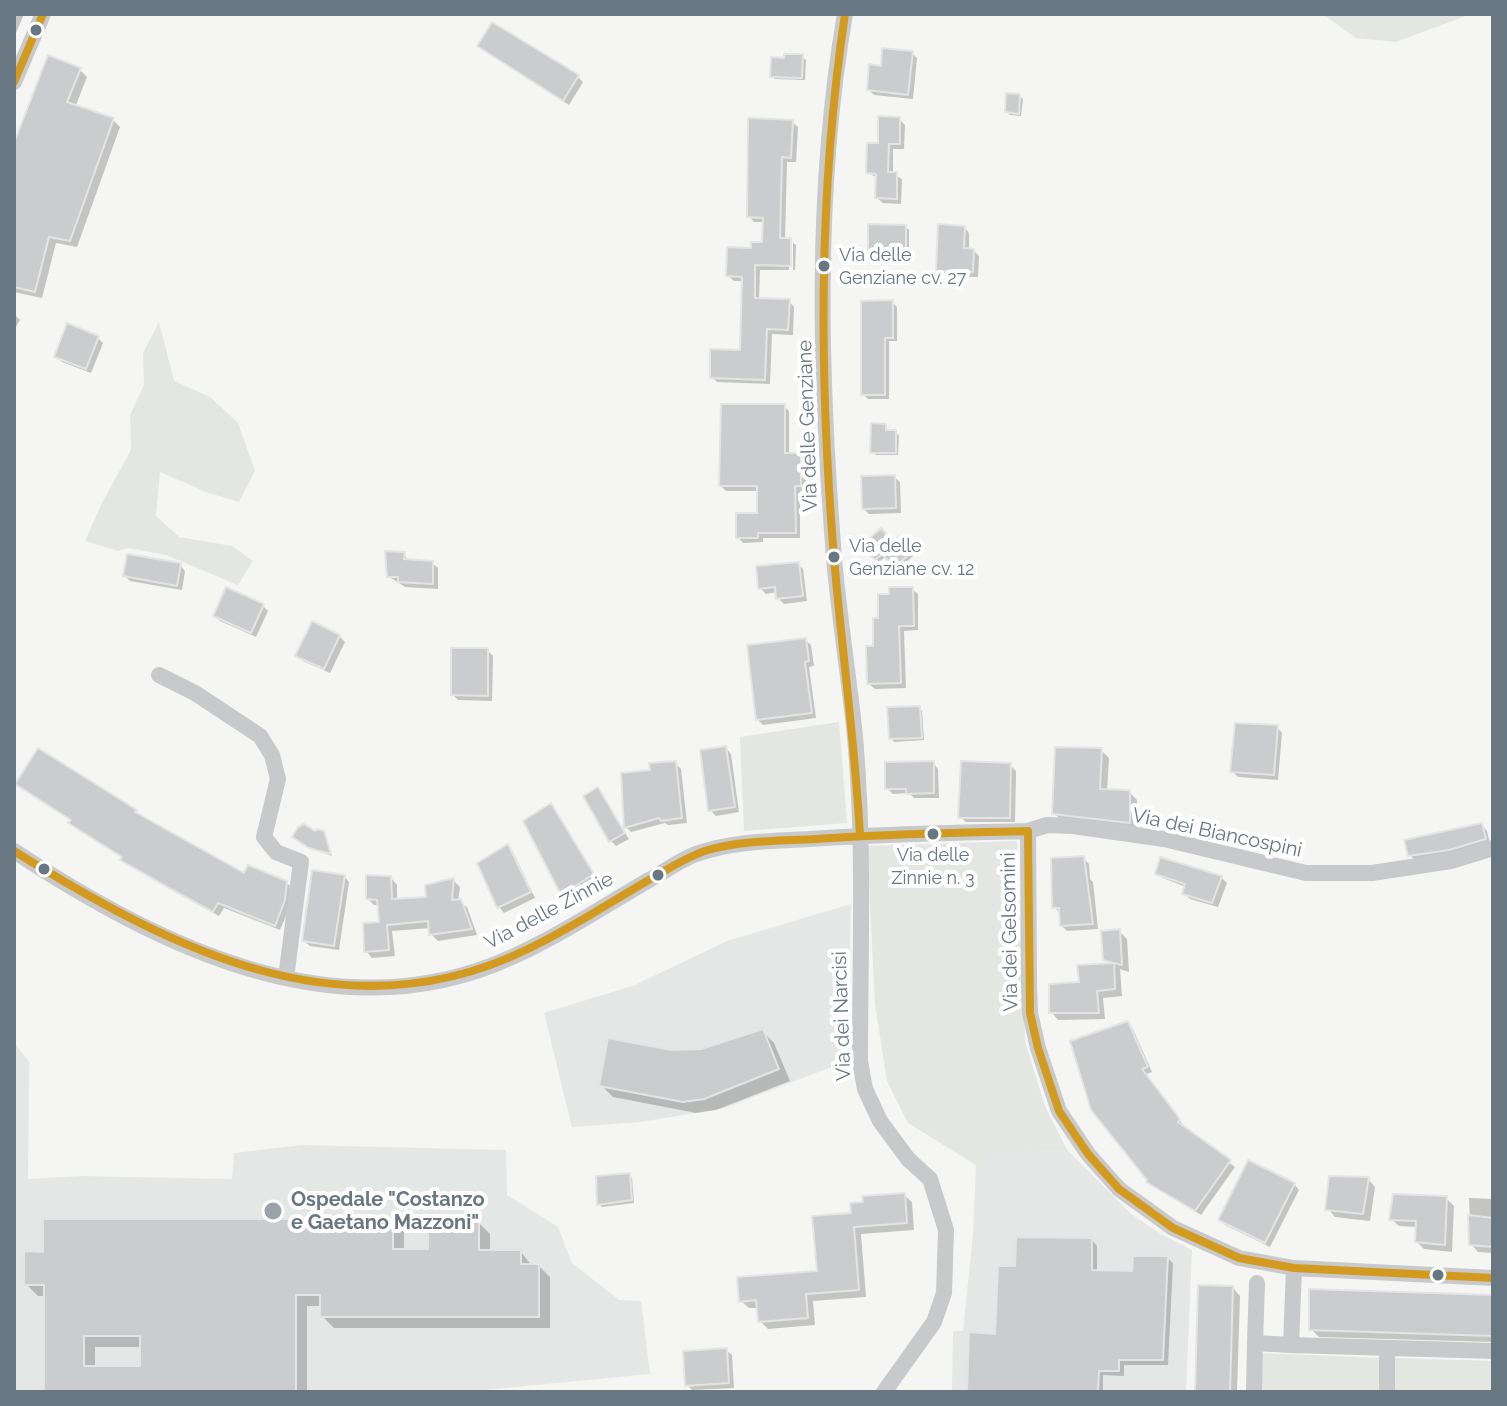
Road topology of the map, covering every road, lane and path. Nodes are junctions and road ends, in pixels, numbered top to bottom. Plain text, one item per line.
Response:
1 (43, 14) edge
2 (845, 14) edge
3 (14, 82) edge
4 (159, 675) dead end
5 (1028, 831) junction
6 (860, 836) junction
7 (1493, 848) edge
8 (14, 851) edge
9 (286, 978) junction
10 (1294, 1268) junction
11 (1493, 1278) edge
12 (1257, 1283) dead end
13 (1255, 1343) junction
14 (1291, 1345) junction
15 (1387, 1348) junction
16 (1493, 1351) edge
17 (884, 1392) edge
18 (1254, 1392) edge
19 (1387, 1392) edge

1 - 3 street
2 - 6 street, Via delle Genziane
4 - 9 street
5 - 6 street, Via delle Zinnie
5 - 7 street, Via dei Biancospini
5 - 10 street, Via dei Gelsomini
6 - 9 street, Via delle Zinnie
6 - 17 street, Via dei Narcisi
8 - 9 street, Via delle Zinnie
10 - 11 street, Via dei Gelsomini
10 - 14 street
12 - 13 street
13 - 14 street
13 - 18 street
14 - 15 street
15 - 16 street
15 - 19 street

